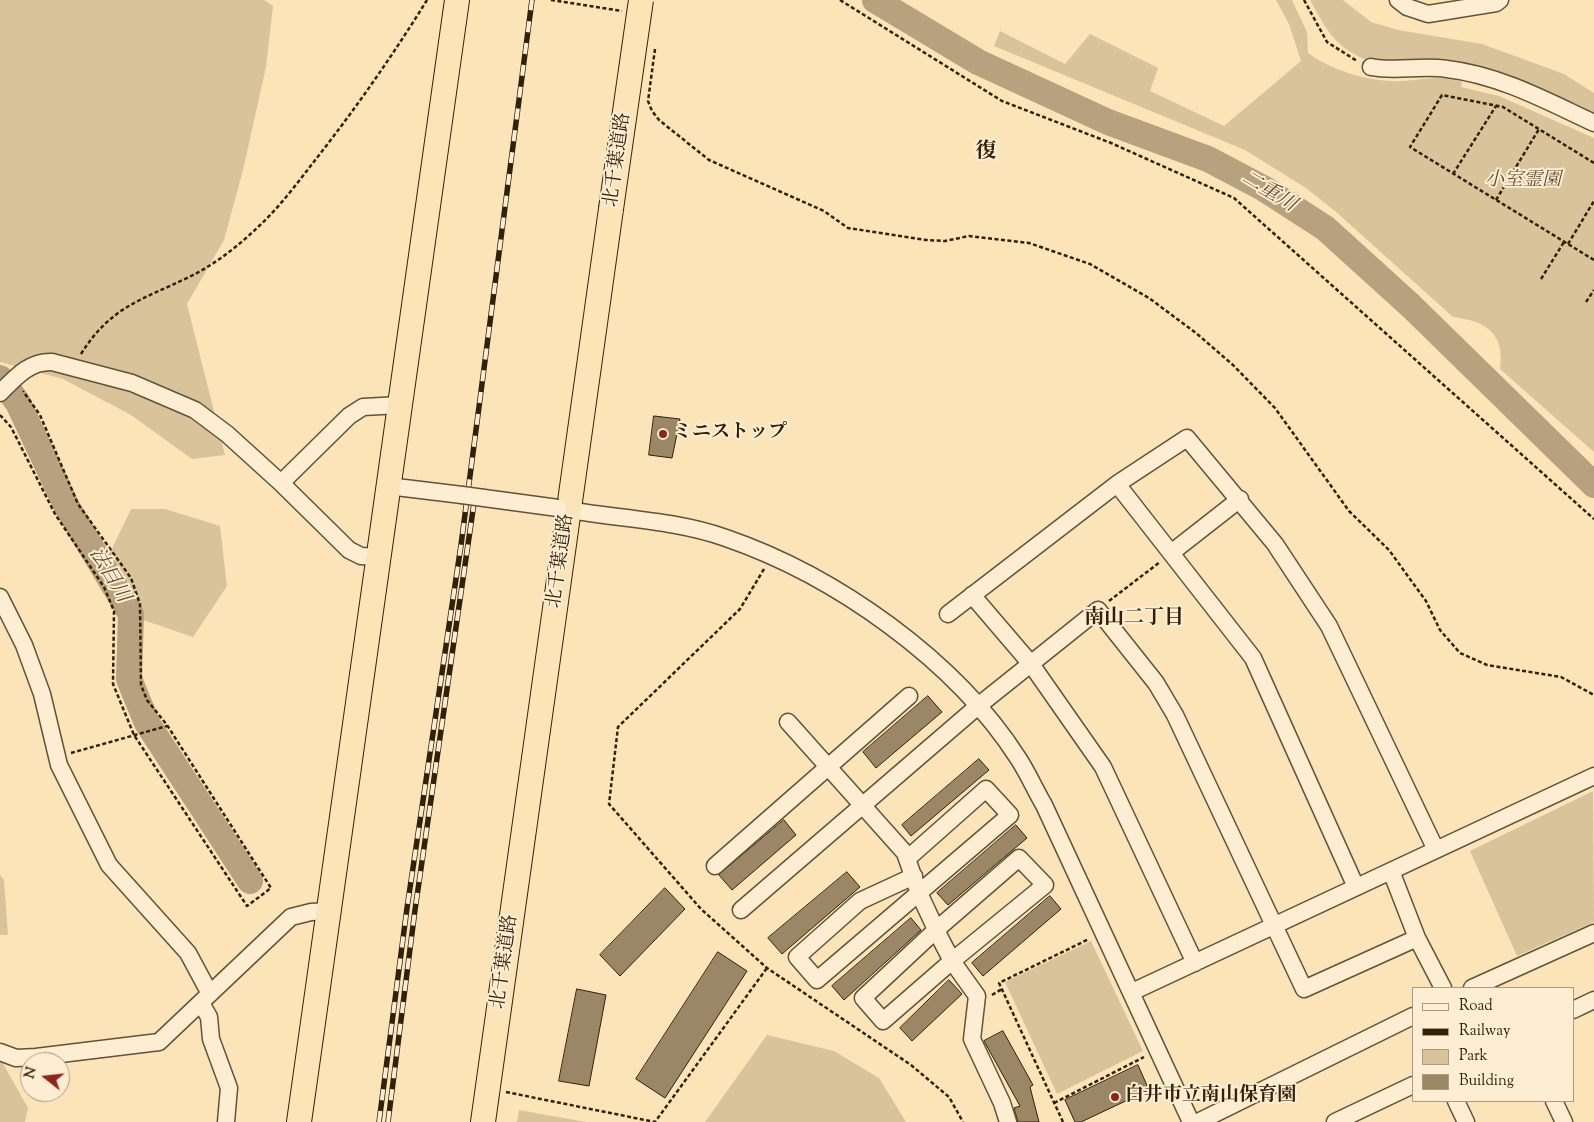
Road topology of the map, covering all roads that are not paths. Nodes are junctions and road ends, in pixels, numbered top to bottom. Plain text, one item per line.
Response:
1 (457, 0) edge
2 (1398, 0) edge
3 (1500, 0) edge
4 (633, 6) edge
5 (1371, 67) road end
6 (1594, 124) edge
7 (0, 393) edge
8 (400, 405) junction
9 (281, 482) junction
10 (1117, 484) junction
11 (396, 487) junction
12 (1240, 499) junction
13 (564, 509) junction
14 (1171, 553) junction
15 (379, 557) junction
16 (972, 596) junction
17 (0, 597) edge
18 (948, 614) dead end
19 (1031, 664) junction
20 (909, 696) dead end
21 (978, 706) junction
22 (788, 722) dead end
23 (828, 766) junction
24 (1594, 776) edge
25 (863, 803) junction
26 (1436, 850) junction
27 (907, 859) junction
28 (716, 866) dead end
29 (1391, 871) junction
30 (914, 876) junction
31 (1356, 887) junction
32 (920, 893) junction
33 (740, 910) dead end
34 (330, 911) junction
35 (1276, 925) junction
36 (936, 930) junction
37 (1594, 934) edge
38 (1417, 938) junction
39 (952, 961) junction
40 (1195, 963) junction
41 (1442, 987) edge
42 (1474, 987) edge
43 (1132, 992) junction
44 (205, 998) junction
45 (1594, 1000) edge
46 (1574, 1010) edge
47 (1412, 1016) edge
48 (0, 1052) edge
49 (1412, 1086) edge
50 (1456, 1102) edge
51 (1554, 1102) edge
52 (1364, 1116) edge
53 (226, 1122) edge
54 (299, 1122) edge
55 (483, 1122) edge
56 (1008, 1122) edge
57 (1191, 1122) edge
58 (1198, 1122) edge
59 (1335, 1122) edge
60 (1466, 1122) edge
61 (1564, 1122) edge

1 - 8 highway
2 - 3 street
4 - 13 highway, 北千葉道路, bridge
5 - 6 street
7 - 9 street
8 - 9 street
8 - 11 highway
9 - 15 street
10 - 12 street
10 - 14 street
10 - 16 street
11 - 13 street, bridge
11 - 15 highway
12 - 14 street
12 - 26 street
13 - 21 street
13 - 55 highway, 北千葉道路
14 - 31 street
15 - 34 highway
16 - 18 street
16 - 19 street
17 - 44 street
19 - 21 street
19 - 35 street
19 - 40 street
20 - 23 street
21 - 25 street
21 - 43 street
22 - 23 street
23 - 25 street
23 - 28 street
24 - 26 street
25 - 27 street
25 - 33 street
26 - 29 street
27 - 30 street
27 - 32 street
29 - 31 street
29 - 38 street
30 - 32 street
30 - 32 street
31 - 35 street
32 - 36 street
34 - 44 street
34 - 54 highway
35 - 38 street
35 - 40 street
36 - 39 street
36 - 39 street
36 - 39 street
37 - 42 street
38 - 41 street
39 - 56 street
40 - 43 street
43 - 57 street
44 - 48 street
44 - 53 street
45 - 46 street
47 - 58 street
49 - 52 street
50 - 60 street
51 - 61 street
52 - 59 street

